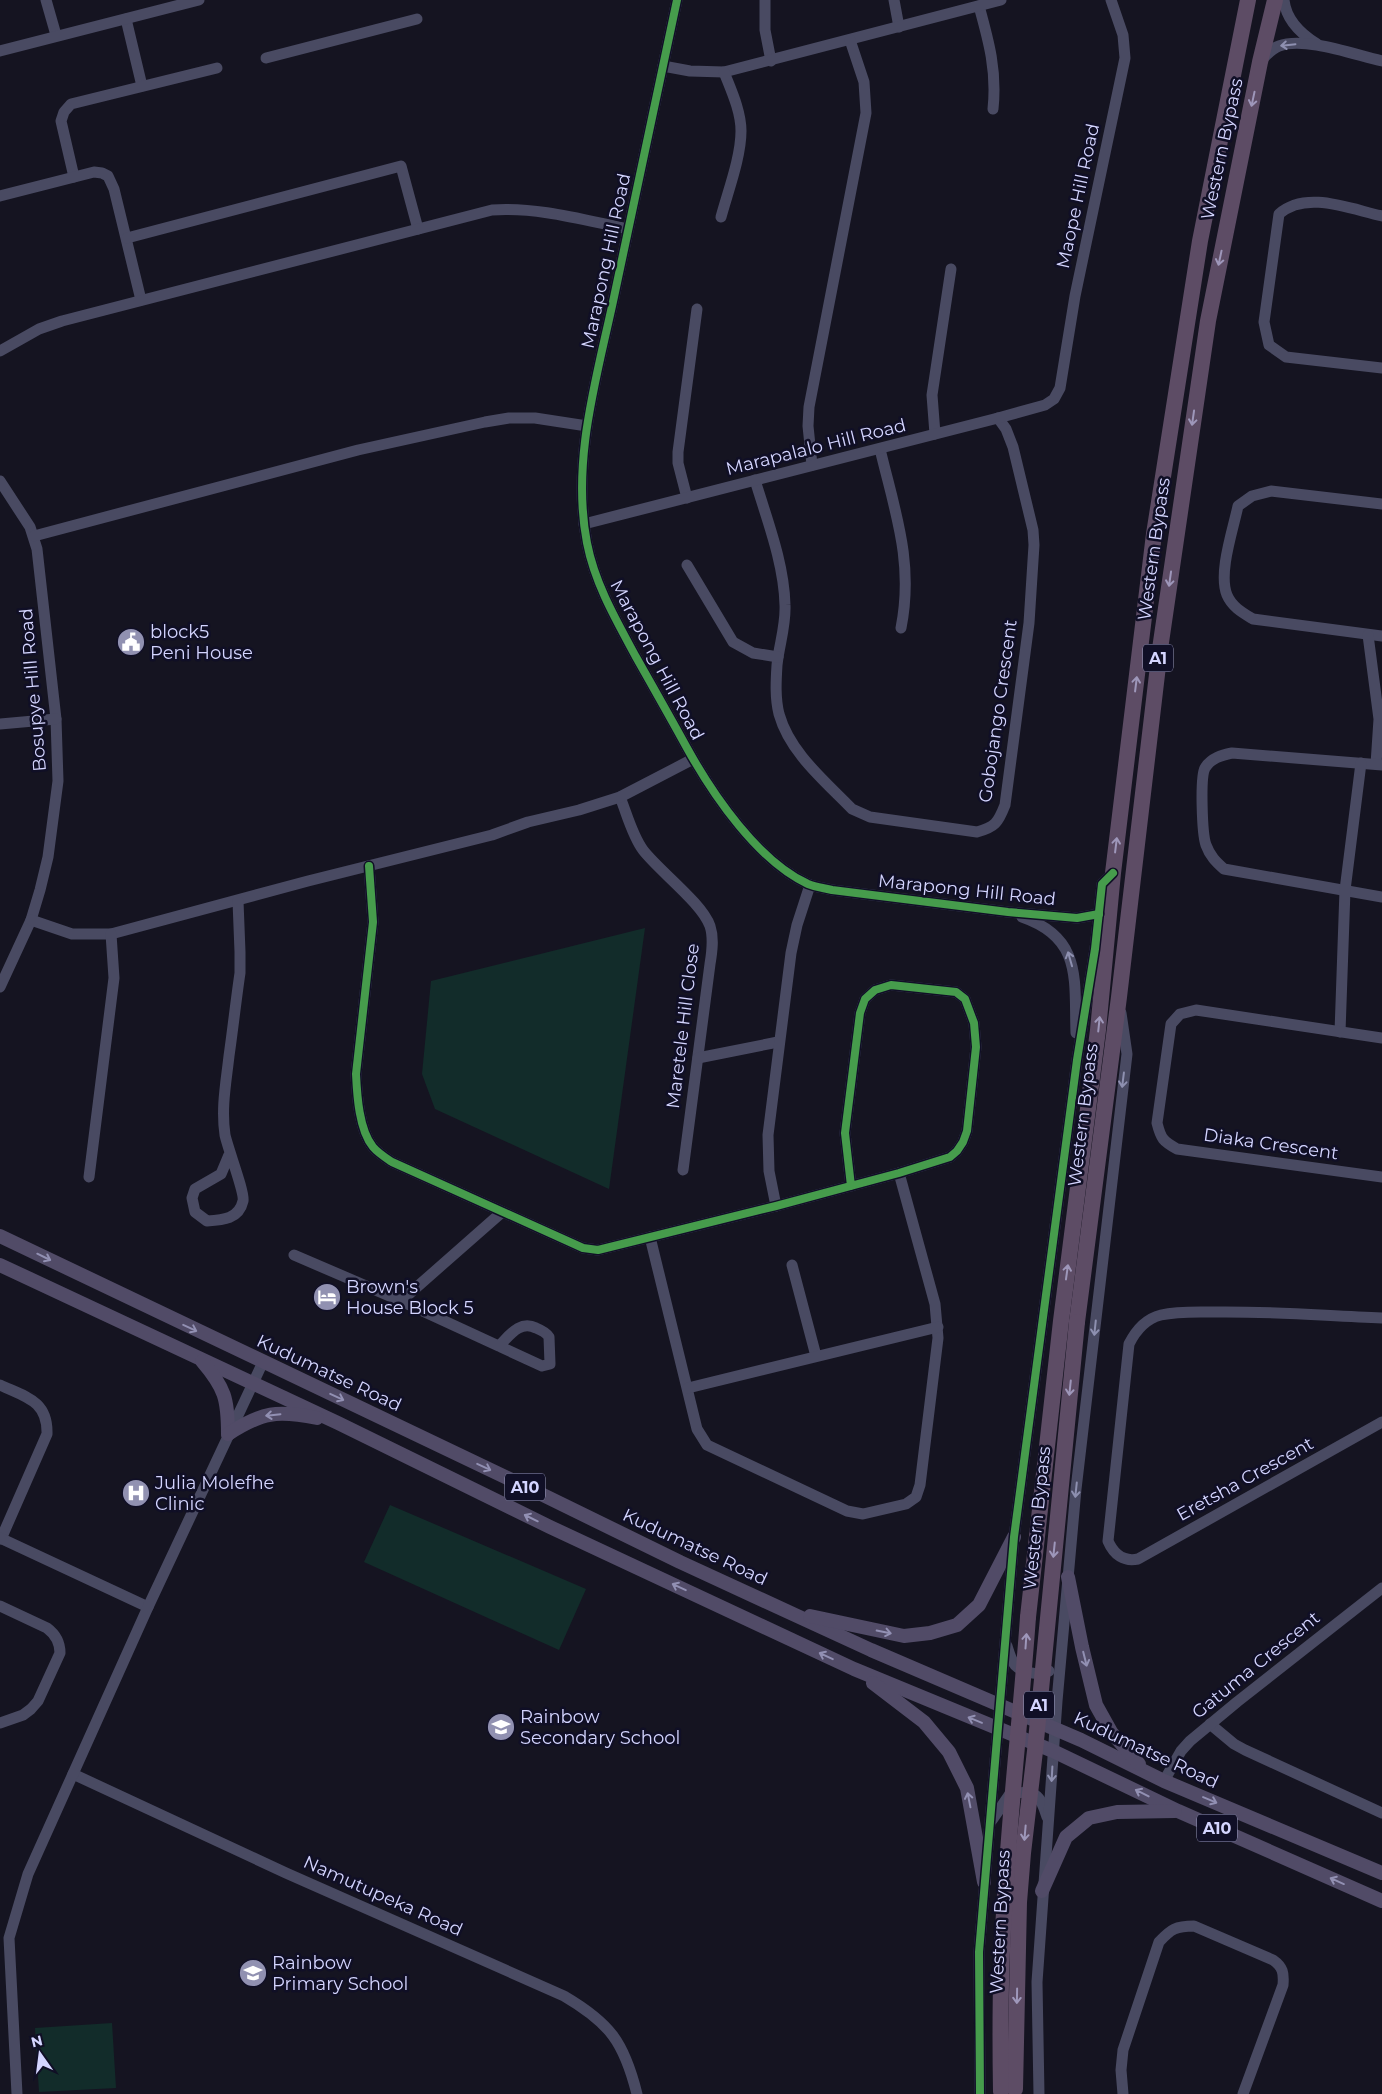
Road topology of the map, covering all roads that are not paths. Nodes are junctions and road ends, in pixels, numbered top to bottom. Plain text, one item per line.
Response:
1 (46, 0) edge
2 (199, 0) edge
3 (676, 0) edge
4 (765, 0) edge
5 (894, 0) edge
6 (1001, 0) edge
7 (1111, 0) edge
8 (1248, 0) edge
9 (1275, 0) edge
10 (1284, 0) edge
11 (979, 6) junction
12 (126, 19) junction
13 (417, 19) dead end
14 (899, 27) junction
15 (56, 36) junction
16 (850, 40) junction
17 (1323, 47) junction
18 (0, 51) edge
19 (266, 58) dead end
20 (772, 61) junction
21 (1382, 61) edge
22 (1260, 62) junction
23 (663, 66) junction
24 (217, 68) dead end
25 (724, 72) junction
26 (142, 86) junction
27 (993, 109) dead end
28 (74, 177) junction
29 (0, 196) edge
30 (1382, 216) edge
31 (721, 217) dead end
32 (418, 229) junction
33 (628, 229) junction
34 (127, 238) junction
35 (951, 269) dead end
36 (141, 300) junction
37 (697, 309) dead end
38 (0, 351) edge
39 (1382, 368) edge
40 (1054, 399) joint
41 (998, 418) junction
42 (587, 426) junction
43 (935, 434) junction
44 (880, 449) junction
45 (812, 465) junction
46 (755, 480) junction
47 (0, 481) edge
48 (687, 498) junction
49 (1382, 504) edge
50 (584, 524) junction
51 (34, 536) junction
52 (687, 565) dead end
53 (901, 628) dead end
54 (1368, 635) junction
55 (1382, 636) edge
56 (778, 657) junction
57 (56, 719) junction
58 (0, 724) edge
59 (693, 759) junction
60 (1361, 763) junction
61 (1379, 764) edge
62 (620, 797) junction
63 (369, 866) junction
64 (1113, 873) junction
65 (810, 885) junction
66 (1345, 890) junction
67 (1382, 897) edge
68 (238, 901) junction
69 (1008, 912) junction
70 (1099, 914) junction
71 (31, 920) junction
72 (111, 934) junction
73 (0, 987) edge
74 (1119, 997) junction
75 (1340, 1032) junction
76 (1382, 1038) edge
77 (778, 1042) junction
78 (698, 1058) junction
79 (1077, 1060) junction
80 (229, 1155) junction
81 (683, 1170) dead end
82 (899, 1173) junction
83 (1382, 1177) edge
84 (89, 1178) dead end
85 (851, 1186) junction
86 (776, 1206) junction
87 (501, 1212) junction
88 (0, 1236) edge
89 (650, 1237) junction
90 (294, 1255) dead end
91 (0, 1265) edge
92 (792, 1265) dead end
93 (401, 1301) junction
94 (1382, 1318) edge
95 (938, 1327) junction
96 (499, 1346) junction
97 (816, 1356) junction
98 (198, 1357) junction
99 (263, 1362) junction
100 (252, 1382) junction
101 (0, 1385) edge
102 (688, 1388) junction
103 (1382, 1422) edge
104 (338, 1423) junction
105 (228, 1434) junction
106 (1014, 1537) junction
107 (1, 1539) edge
108 (1068, 1577) junction
109 (1382, 1588) edge
110 (0, 1606) edge
111 (148, 1607) junction
112 (785, 1610) junction
113 (1006, 1645) junction
114 (1061, 1657) junction
115 (854, 1669) junction
116 (1000, 1705) junction
117 (0, 1723) edge
118 (1210, 1724) junction
119 (998, 1728) junction
120 (1055, 1728) junction
121 (1053, 1750) junction
122 (1145, 1772) junction
123 (73, 1774) junction
124 (1164, 1781) junction
125 (1178, 1811) junction
126 (1382, 1813) edge
127 (990, 1824) junction
128 (1049, 1824) junction
129 (1382, 1873) edge
130 (984, 1882) junction
131 (1042, 1891) junction
132 (1382, 1901) edge
133 (4, 1936) edge
134 (1009, 2092) edge
135 (17, 2094) edge
136 (636, 2094) edge
137 (980, 2094) edge
138 (1039, 2094) edge
139 (1122, 2094) edge
140 (1243, 2094) edge

1 - 15 street
2 - 12 street
3 - 23 street, Marapong Hill Road
4 - 20 street
5 - 14 street
6 - 11 street
7 - 40 street, Maope Hill Road
64 -> 8 highway, Western Bypass / A1
9 - 22 highway, Western Bypass / A1
10 - 17 street
11 - 14 street
11 - 27 street
12 - 15 street
12 - 26 street
13 - 19 street
14 - 16 street
15 - 18 street
16 - 20 street
16 - 45 street
17 - 21 street
17 -> 22 street
20 - 25 street
22 -> 74 highway, Western Bypass / A1
23 - 25 street
23 - 33 street, Marapong Hill Road
24 - 26 street
25 - 31 street
26 - 28 street
28 - 29 street
28 - 34 street
30 - 39 street
32 - 33 street
32 - 34 street
32 - 36 street
33 - 42 street, Marapong Hill Road
34 - 36 street
35 - 43 street
36 - 38 street
37 - 48 street
40 - 41 street, Marapalalo Hill Road
41 - 43 street, Marapalalo Hill Road
41 - 56 street, Gobojango Crescent
42 - 50 street, Marapong Hill Road
42 - 51 street
43 - 44 street, Marapalalo Hill Road
44 - 45 street, Marapalalo Hill Road
44 - 53 street
45 - 46 street, Marapalalo Hill Road
46 - 48 street, Marapalalo Hill Road
46 - 56 street, Gobojango Crescent
47 - 51 street, Bosupye Hill Road
48 - 50 street, Marapalalo Hill Road
49 - 54 street
50 - 59 street, Marapong Hill Road
51 - 57 street, Bosupye Hill Road
52 - 56 street
54 - 55 street
54 - 61 street
57 - 58 street
57 - 71 street, Bosupye Hill Road
59 - 62 street
59 - 65 street, Marapong Hill Road
60 - 61 street
60 - 66 street
60 - 66 street
62 - 63 street
62 - 78 street, Maretele Hill Close
63 - 68 street
63 - 87 street
64 - 70 street
134 -> 64 highway, Western Bypass / A1, bridge
65 - 69 street, Marapong Hill Road
65 - 77 street
66 - 67 street
66 - 75 street
68 - 72 street
68 - 80 street
69 - 70 street, Marapong Hill Road
79 -> 69 street
70 - 79 street
71 - 72 street
71 - 73 street, Bosupye Hill Road
72 - 84 street
74 -> 108 street
74 -> 134 highway, Western Bypass / A1, bridge
75 - 76 street
75 - 83 street, Diaka Crescent
77 - 78 street
77 - 86 street
78 - 81 street, Maretele Hill Close
79 - 106 street
80 - 80 street
82 - 85 street
82 - 85 street
82 - 95 street
85 - 86 street
86 - 89 street
87 - 89 street
87 - 93 street
88 -> 99 main road, Kudumatse Road / A10
89 - 102 street
90 - 93 street
91 - 98 main road, A10
92 - 97 street
93 - 96 street
94 - 103 street, Eretsha Crescent
95 - 97 street
95 - 102 street
96 - 96 street
97 - 102 street
98 - 100 main road, A10
98 - 105 main road
99 - 100 street
99 -> 112 main road, Kudumatse Road / A10
100 - 104 main road, A10
100 - 105 street
101 - 107 street
104 -> 105 main road
115 -> 104 main road, A10
105 - 111 street
112 -> 106 main road
106 - 113 street
107 - 111 street
108 - 114 street
108 -> 122 main road
109 - 118 street, Gatuma Crescent
110 - 117 street
111 - 123 street
112 - 116 main road, Kudumatse Road / A10
113 - 114 street
113 - 116 street
114 - 120 street
119 -> 115 main road, A10
130 -> 115 main road
116 - 119 street
116 - 120 main road, Kudumatse Road / A10
118 - 124 street, Gatuma Crescent
118 - 126 street
119 - 121 main road, A10
119 - 127 street
120 - 121 street
120 - 122 main road, Kudumatse Road / A10
125 -> 121 main road, A10
121 -> 128 street
122 - 124 main road, Kudumatse Road / A10
123 - 133 street
123 - 136 street, Namutupeka Road
124 -> 129 main road, Kudumatse Road / A10
125 - 131 main road
132 -> 125 main road, A10
127 - 128 street
127 - 130 street
128 - 131 street
130 - 137 street
131 - 138 street
133 - 135 street
139 - 140 street

